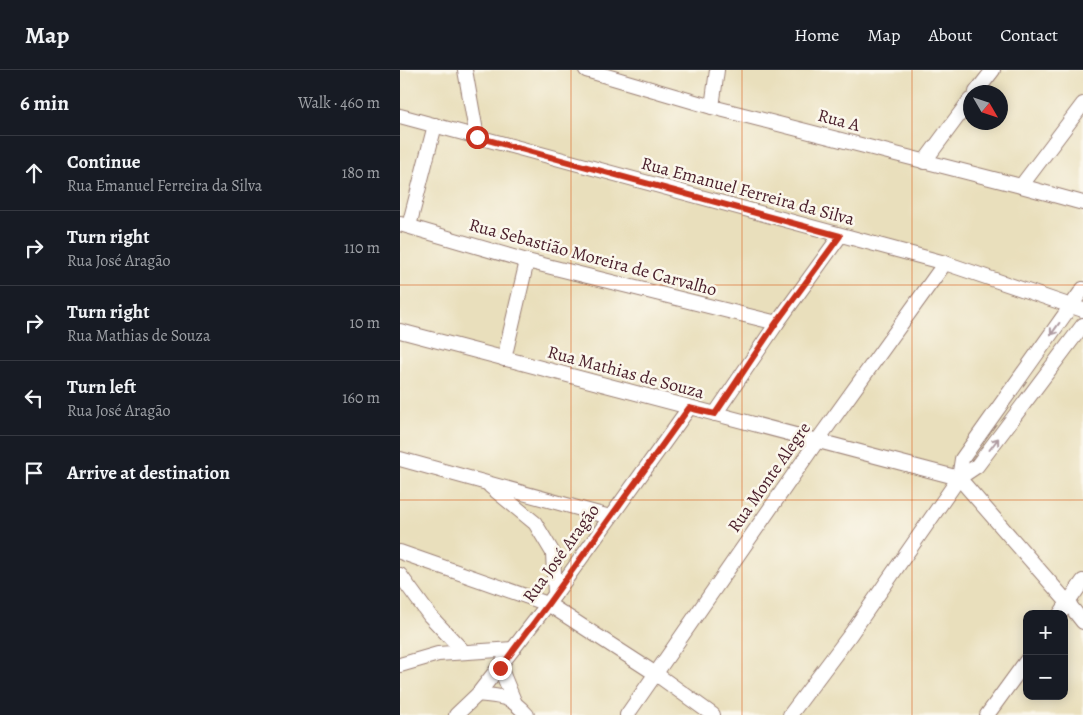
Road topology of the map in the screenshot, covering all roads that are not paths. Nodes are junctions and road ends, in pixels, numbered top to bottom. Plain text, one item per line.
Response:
1 (465, 70) edge
2 (586, 70) edge
3 (717, 70) edge
4 (993, 70) edge
5 (981, 85) edge
6 (1083, 104) edge
7 (712, 107) junction
8 (963, 109) edge
9 (400, 116) edge
10 (435, 125) junction
11 (477, 137) junction
12 (924, 162) junction
13 (1021, 186) junction
14 (1083, 203) edge
15 (404, 225) edge
16 (840, 236) junction
17 (527, 261) junction
18 (945, 263) junction
19 (1083, 289) edge
20 (1077, 308) edge
21 (776, 323) junction
22 (1083, 325) edge
23 (400, 331) edge
24 (504, 359) junction
25 (689, 408) junction
26 (715, 414) junction
27 (816, 441) junction
28 (402, 461) edge
29 (959, 478) junction
30 (486, 483) junction
31 (610, 517) junction
32 (400, 552) edge
33 (400, 575) edge
34 (1083, 581) edge
35 (552, 599) junction
36 (1064, 608) edge
37 (1083, 622) edge
38 (513, 649) junction
39 (464, 652) junction
40 (400, 664) edge
41 (1023, 666) edge
42 (500, 668) junction
43 (656, 674) junction
44 (478, 694) junction
45 (514, 701) junction
46 (456, 715) edge
47 (526, 715) edge
48 (627, 715) edge
49 (712, 715) edge
50 (790, 715) edge
51 (987, 715) edge

1 - 11 street
2 - 7 street, Rua A
3 - 7 street
4 - 5 street
6 - 13 street
7 - 12 street, Rua A
8 - 12 street
9 - 10 street, Rua Emanuel Ferreira da Silva
10 - 11 street, Rua Emanuel Ferreira da Silva
10 - 15 street
11 - 16 street, Rua Emanuel Ferreira da Silva
12 - 13 street, Rua A
13 - 14 street, Rua A
15 - 17 street, Rua Sebastião Moreira de Carvalho
16 - 18 street, Rua Emanuel Ferreira da Silva
16 - 21 street
17 - 21 street, Rua Sebastião Moreira de Carvalho
17 - 24 street
18 - 20 street, Rua Emanuel Ferreira da Silva
18 - 27 street, Rua Monte Alegre
19 - 20 street
20 -> 29 street
21 - 26 street
29 -> 22 street
23 - 24 street, Rua Mathias de Souza
24 - 25 street, Rua Mathias de Souza
25 - 26 street, Rua Mathias de Souza
25 - 31 street, Rua José Aragão
26 - 27 street, Rua Mathias de Souza
27 - 29 street, Rua Mathias de Souza
27 - 43 street, Rua Monte Alegre
28 - 30 street
29 - 36 street
29 - 50 street
30 - 31 street
30 - 35 street
31 - 35 street, Rua José Aragão
32 - 35 street
33 - 39 street
34 - 36 street
35 - 38 street, Rua José Aragão
35 - 43 street
36 - 37 street
38 - 39 street
38 - 42 street, Rua José Aragão
39 - 40 street
41 - 51 street
42 - 44 street, Rua José Aragão
42 - 45 street
43 - 48 street, Rua Monte Alegre
43 - 49 street
44 - 45 street
44 - 46 street, Rua José Aragão
45 - 47 street

